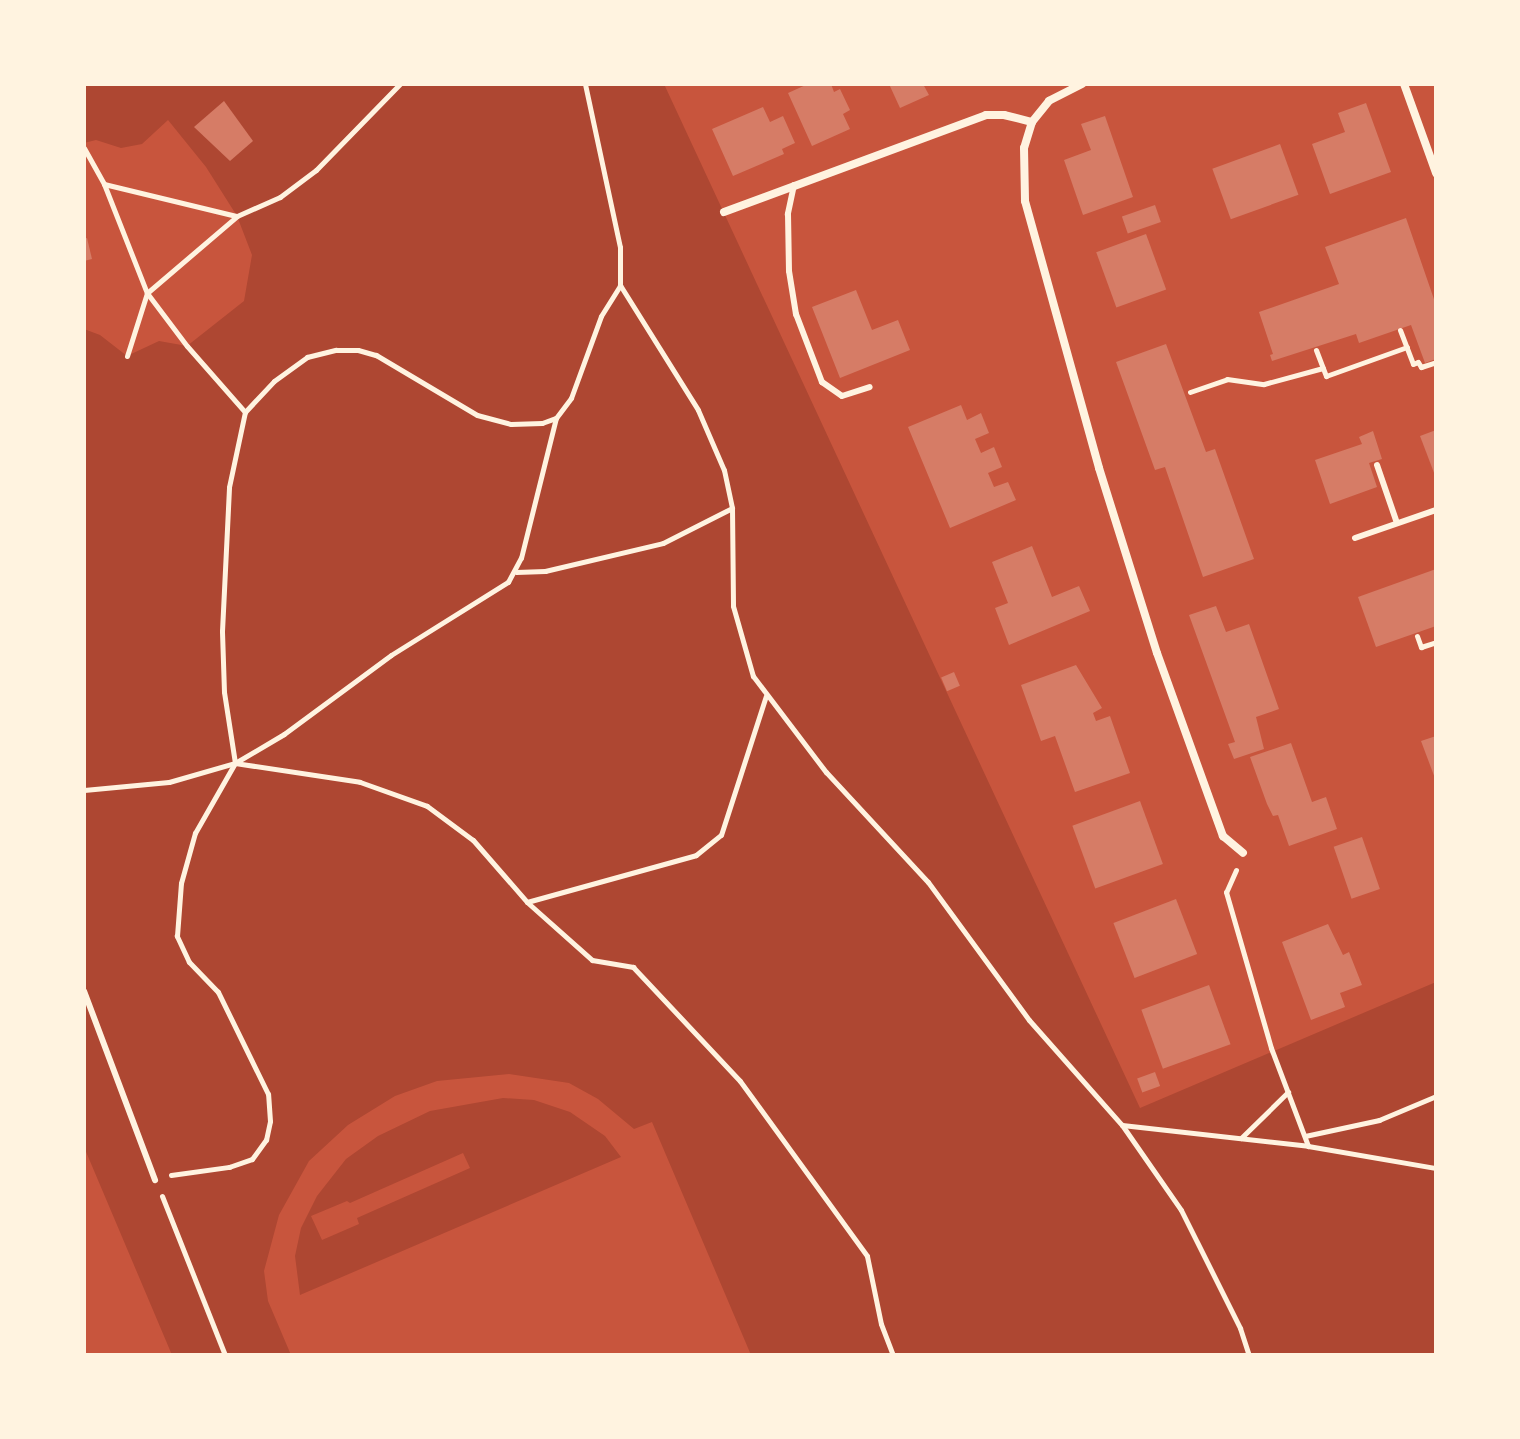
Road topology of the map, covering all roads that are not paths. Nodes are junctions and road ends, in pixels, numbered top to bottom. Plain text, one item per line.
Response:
1 (1082, 84) edge
2 (1404, 84) edge
3 (1032, 122) junction
4 (1436, 173) edge
5 (794, 185) junction
6 (724, 212) dead end
7 (870, 387) dead end
8 (1377, 465) dead end
9 (1436, 510) edge
10 (1397, 523) junction
11 (1355, 538) dead end
12 (1243, 853) road end
13 (84, 991) edge
14 (155, 1180) road end

1 - 3 street
2 - 4 street
3 - 5 street
3 - 12 street
5 - 6 street
5 - 7 lane
8 - 10 lane
9 - 10 lane
10 - 11 lane
13 - 14 lane

